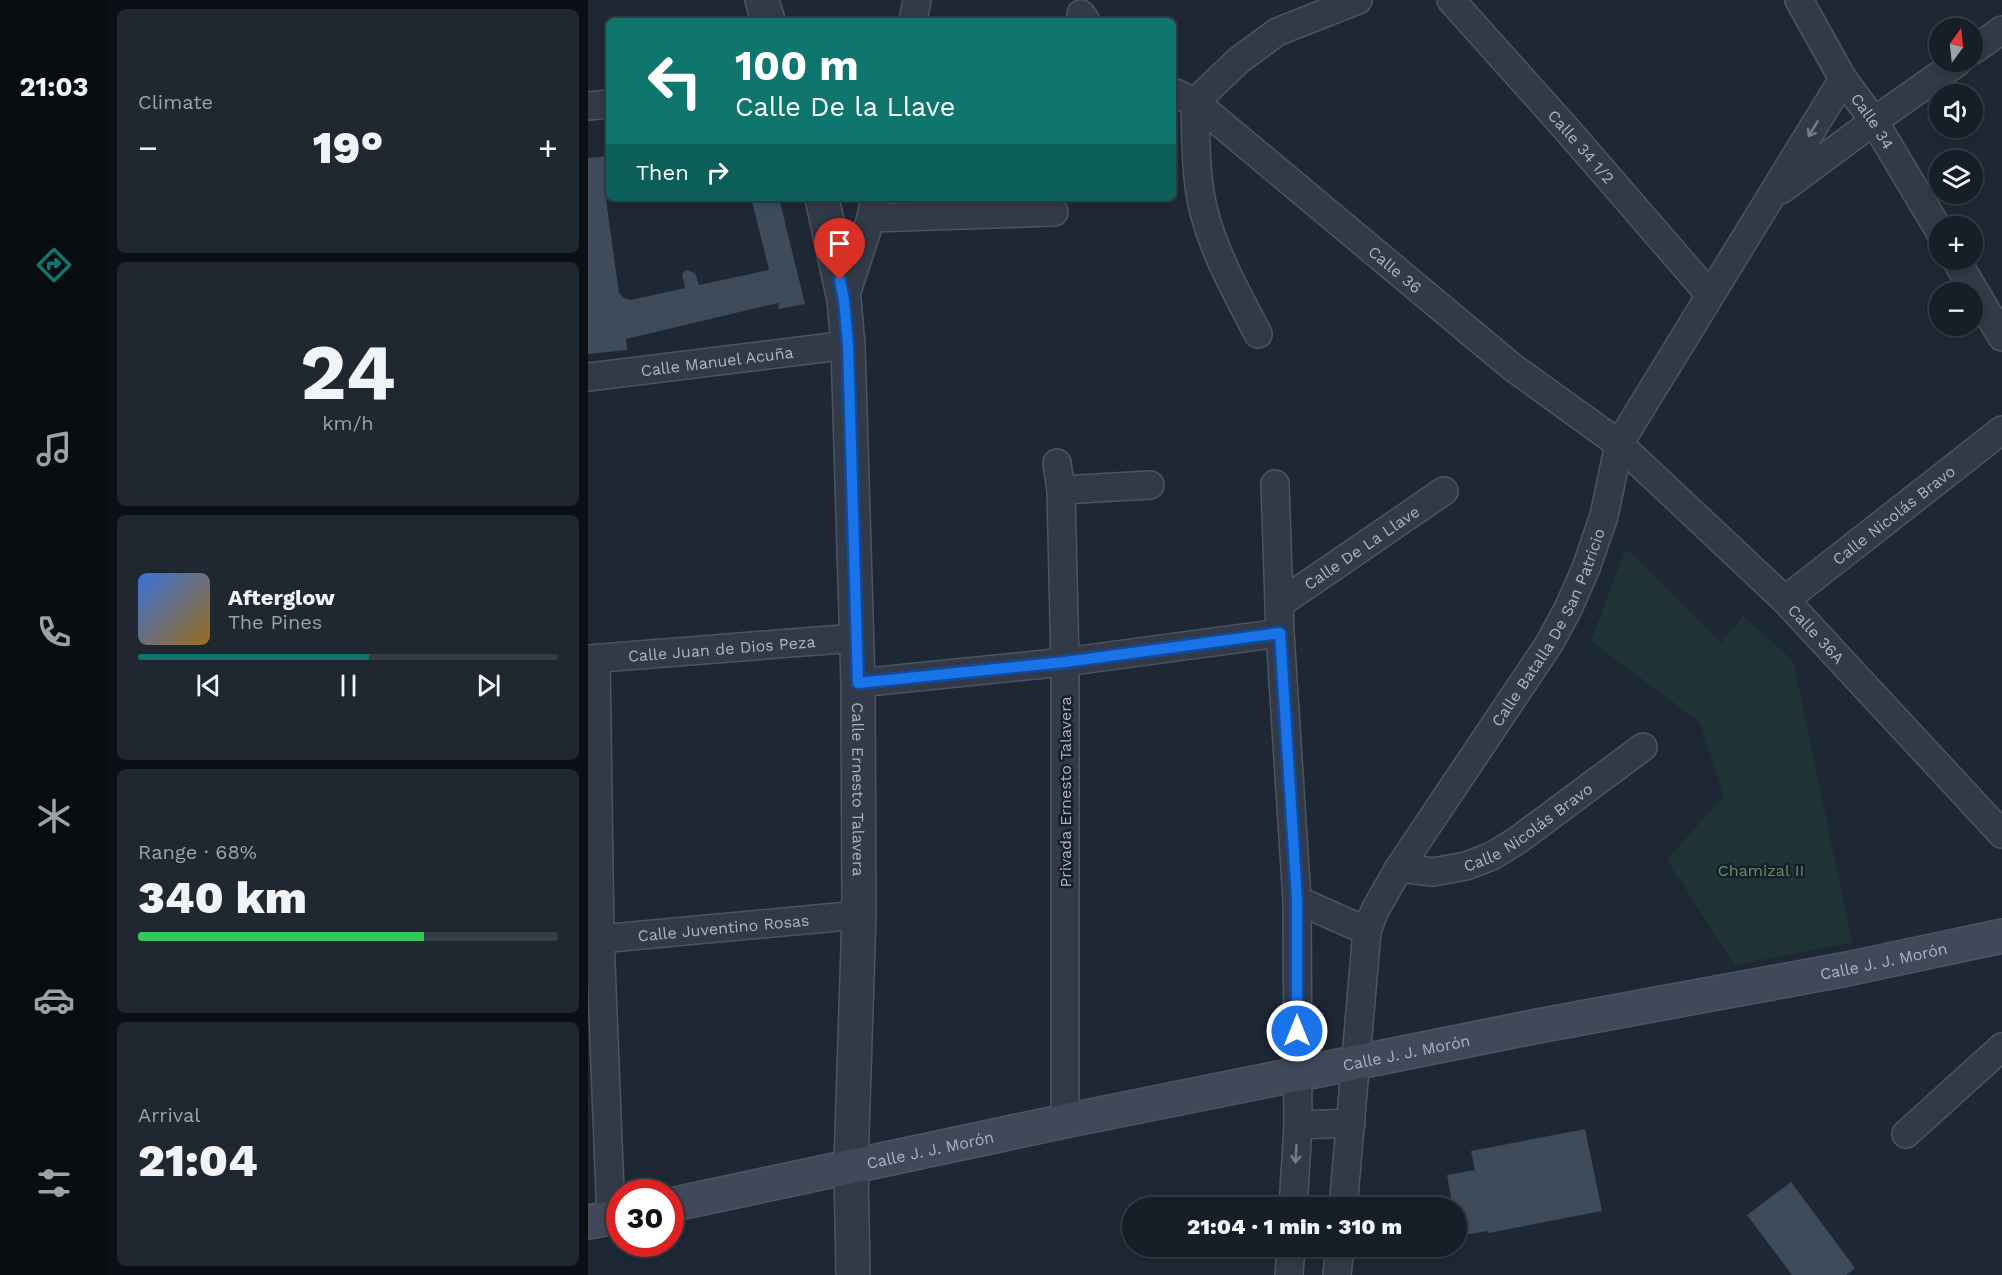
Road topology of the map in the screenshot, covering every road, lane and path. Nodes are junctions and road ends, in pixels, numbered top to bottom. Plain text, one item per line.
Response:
1 (762, 0) edge
2 (917, 0) edge
3 (1358, 0) edge
4 (1451, 0) edge
5 (1808, 4) edge
6 (767, 18) edge
7 (914, 18) edge
8 (2002, 30) edge
9 (1983, 43) edge
10 (1944, 72) edge
11 (1843, 79) junction
12 (1184, 97) edge
13 (606, 104) edge
14 (588, 106) edge
15 (1874, 121) junction
16 (1771, 198) junction
17 (823, 201) edge
18 (873, 208) edge
19 (1054, 212) dead end
20 (1930, 216) edge
21 (1962, 270) edge
22 (1710, 295) junction
23 (844, 300) junction
24 (1258, 334) dead end
25 (2002, 337) edge
26 (848, 345) junction
27 (588, 377) edge
28 (2002, 430) edge
29 (1619, 444) junction
30 (1057, 463) dead end
31 (1275, 484) dead end
32 (1150, 485) dead end
33 (1061, 490) junction
34 (1444, 490) dead end
35 (1785, 600) junction
36 (1279, 604) junction
37 (1280, 633) junction
38 (855, 638) junction
39 (592, 659) edge
40 (1065, 662) junction
41 (858, 683) junction
42 (1643, 747) dead end
43 (2002, 834) edge
44 (1399, 868) junction
45 (1297, 900) junction
46 (860, 915) junction
47 (1367, 931) junction
48 (2002, 936) edge
49 (594, 939) edge
50 (2002, 1047) edge
51 (1355, 1064) junction
52 (1297, 1075) junction
53 (1065, 1121) junction
54 (1351, 1123) junction
55 (1298, 1125) junction
56 (1906, 1134) dead end
57 (851, 1166) junction
58 (1294, 1197) edge
59 (1344, 1197) edge
60 (684, 1202) edge
61 (606, 1219) edge
62 (1290, 1257) edge
63 (1339, 1257) edge
64 (853, 1275) edge
65 (1289, 1275) edge
66 (1337, 1275) edge

1 - 6 street
2 - 7 street
3 - 12 street
4 - 22 street, Calle 34 1/2
5 - 11 street, Calle 34
8 - 9 street
10 - 15 street, Calle Batalla De San Patricio
11 - 15 street, Calle 34
11 -> 16 street, Calle Batalla De San Patricio
12 - 24 street
12 - 29 street, Calle 36
13 - 14 street
15 - 16 street, Calle Batalla De San Patricio
15 - 20 street, Calle 34
16 - 22 street, Calle Batalla De San Patricio
17 - 23 street, Calle Ernesto Talavera
18 - 19 street
18 - 23 street
21 - 25 street
22 - 29 street, Calle Batalla De San Patricio
23 - 26 street, Calle Ernesto Talavera
26 - 27 street, Calle Manuel Acuña
26 - 38 street, Calle Ernesto Talavera
28 - 35 street, Calle Nicolás Bravo
29 - 35 street, Calle 36A
29 - 44 street, Calle Batalla De San Patricio
30 - 33 street, Privada Ernesto Talavera
31 - 36 street
32 - 33 street
33 - 40 street, Privada Ernesto Talavera
34 - 36 street, Calle De La Llave
35 - 43 street, Calle 36A
36 - 37 street
37 - 40 street
37 - 45 street
38 - 39 street, Calle Juan de Dios Peza
38 - 41 street, Calle Ernesto Talavera
39 - 49 street
40 - 41 street
40 - 53 street, Privada Ernesto Talavera
41 - 46 street, Calle Ernesto Talavera
42 - 44 street, Calle Nicolás Bravo
44 - 47 street, Calle Batalla De San Patricio
45 - 47 street
45 - 52 street
46 - 49 street, Calle Juventino Rosas
46 - 57 street, Calle Ernesto Talavera
47 - 51 street, Calle Batalla De San Patricio
48 - 51 main road, Calle J. J. Morón
49 - 61 street
50 - 56 street
51 - 52 main road, Calle J. J. Morón
51 - 54 street, Calle Batalla De San Patricio
52 - 53 main road, Calle J. J. Morón
52 - 55 street
53 - 57 main road, Calle J. J. Morón
54 - 55 street
54 - 59 street, Calle Batalla De San Patricio
55 -> 58 street
57 - 60 main road, Calle J. J. Morón
57 - 64 street, Calle Ernesto Talavera
62 - 65 street
63 - 66 street

